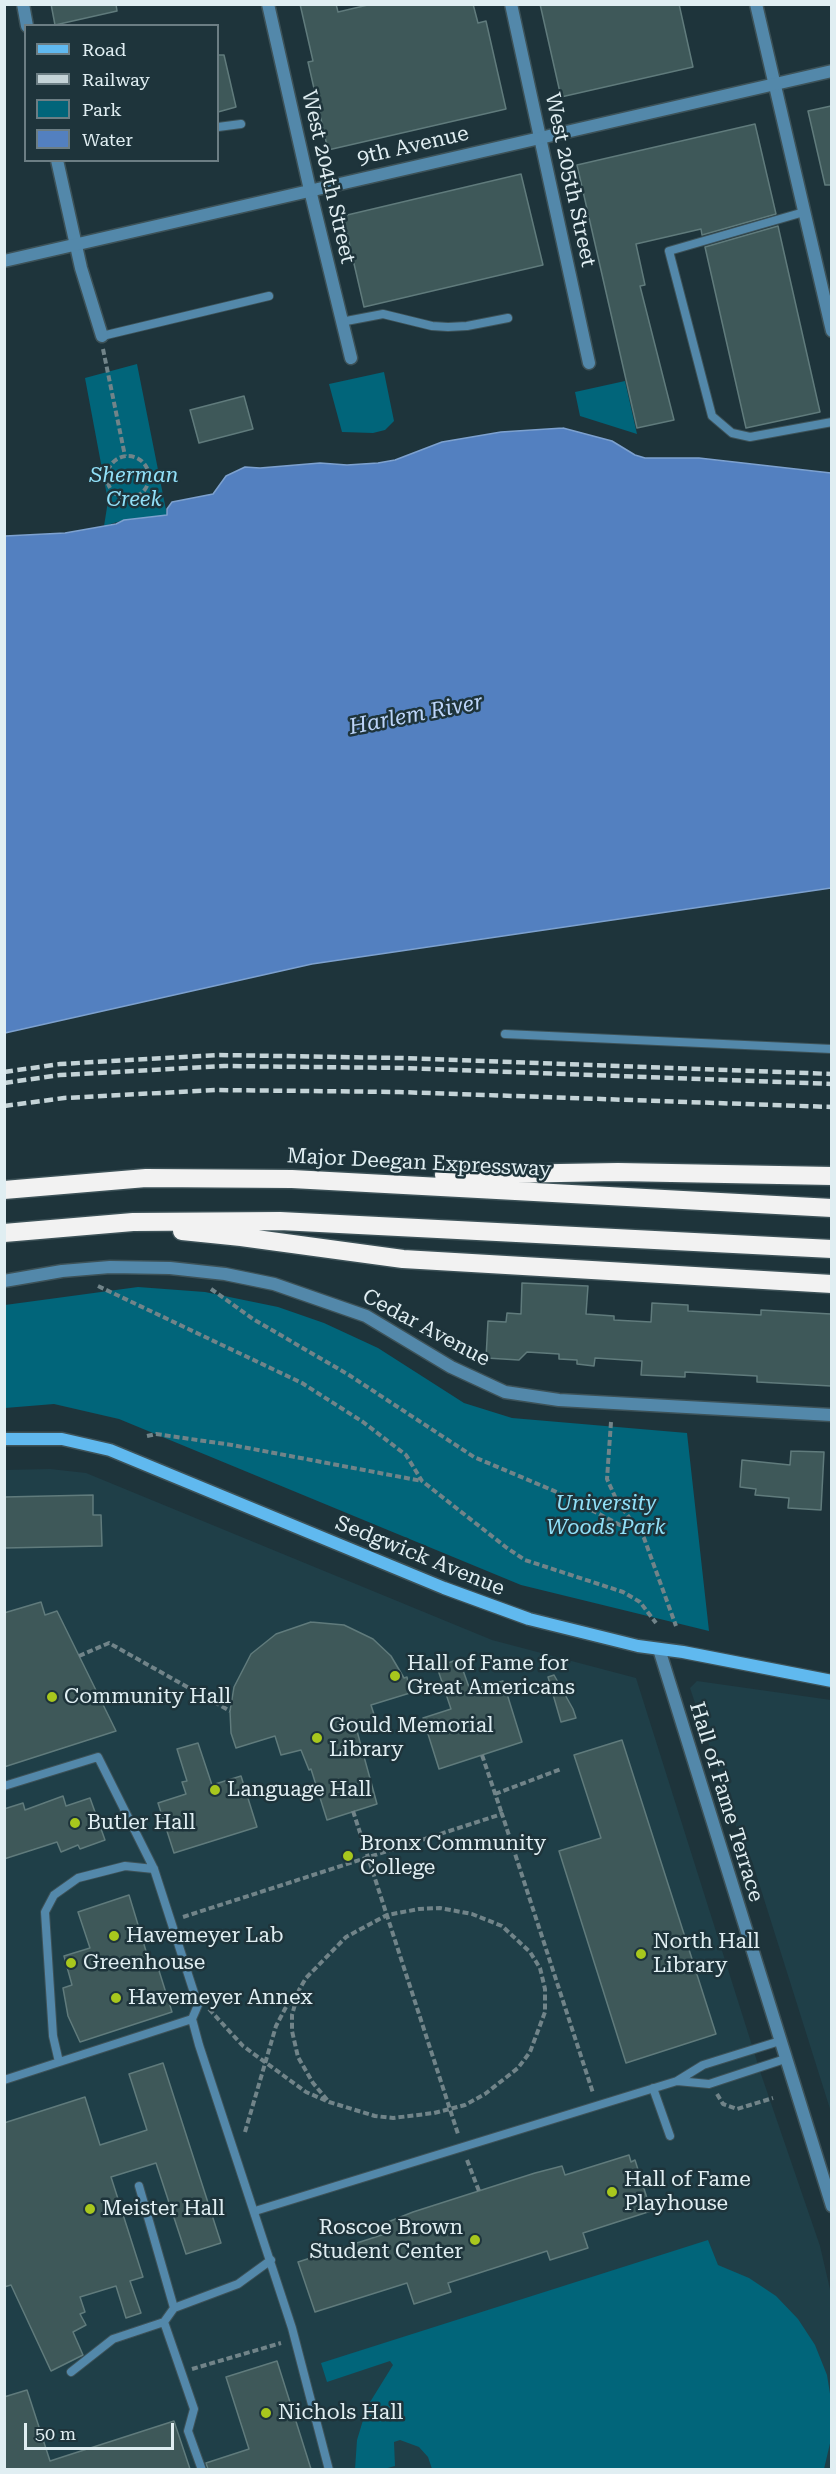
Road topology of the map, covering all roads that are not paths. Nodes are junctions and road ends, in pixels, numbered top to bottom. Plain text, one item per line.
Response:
1 (23, 4) edge
2 (268, 4) edge
3 (511, 4) edge
4 (756, 4) edge
5 (27, 24) edge
6 (831, 71) edge
7 (774, 84) junction
8 (241, 124) dead end
9 (219, 127) edge
10 (541, 137) junction
11 (57, 162) edge
12 (310, 190) junction
13 (804, 212) junction
14 (76, 245) junction
15 (4, 261) edge
16 (269, 296) dead end
17 (508, 318) dead end
18 (341, 322) junction
19 (831, 331) edge
20 (102, 336) joint
21 (351, 358) dead end
22 (589, 363) dead end
23 (831, 422) edge
24 (505, 1034) dead end
25 (831, 1049) edge
26 (831, 1176) edge
27 (292, 1179) junction
28 (4, 1190) edge
29 (831, 1208) edge
30 (60, 1226) junction
31 (4, 1233) edge
32 (831, 1249) edge
33 (4, 1281) edge
34 (831, 1284) edge
35 (831, 1415) edge
36 (4, 1439) edge
37 (659, 1648) junction
38 (831, 1681) edge
39 (4, 1786) edge
40 (154, 1869) junction
41 (192, 2019) junction
42 (780, 2041) junction
43 (785, 2058) junction
44 (59, 2062) junction
45 (4, 2080) edge
46 (678, 2080) junction
47 (653, 2088) junction
48 (670, 2136) dead end
49 (139, 2186) dead end
50 (831, 2206) edge
51 (255, 2211) junction
52 (271, 2260) junction
53 (174, 2308) junction
54 (164, 2322) junction
55 (71, 2372) dead end
56 (202, 2469) edge
57 (328, 2469) edge

1 - 5 street
2 - 12 street, West 204th Street
3 - 10 street, West 205th Street
4 - 7 street
6 - 7 street, 9th Avenue
7 - 10 street, 9th Avenue
7 - 13 street
8 - 9 lane
10 - 12 street, 9th Avenue
10 - 22 street, West 205th Street
11 - 14 street
12 - 14 street, 9th Avenue
12 - 18 street, West 204th Street
13 - 19 street
13 - 23 lane
14 - 15 street, 9th Avenue
14 - 20 street
16 - 20 lane
17 - 18 lane
18 - 21 street, West 204th Street
24 - 25 lane
26 - 27 highway
27 - 28 highway, Major Deegan Expressway
27 - 29 highway, Major Deegan Expressway
30 - 31 highway
30 - 32 highway
30 - 34 highway
33 - 35 street, Cedar Avenue
36 - 37 main road, Sedgwick Avenue
37 - 38 main road, Sedgwick Avenue
37 - 42 street, Hall of Fame Terrace
39 - 40 lane
40 - 41 lane
40 - 44 lane
41 - 44 lane
41 - 51 lane
42 - 43 street, Hall of Fame Terrace
42 - 46 lane
43 - 46 lane
43 - 50 street, Hall of Fame Terrace
44 - 45 lane
46 - 47 lane
47 - 48 lane
47 - 51 lane
49 - 53 lane
51 - 52 lane
52 - 53 lane
52 - 57 lane
53 - 54 lane
54 - 55 lane
54 - 56 lane

